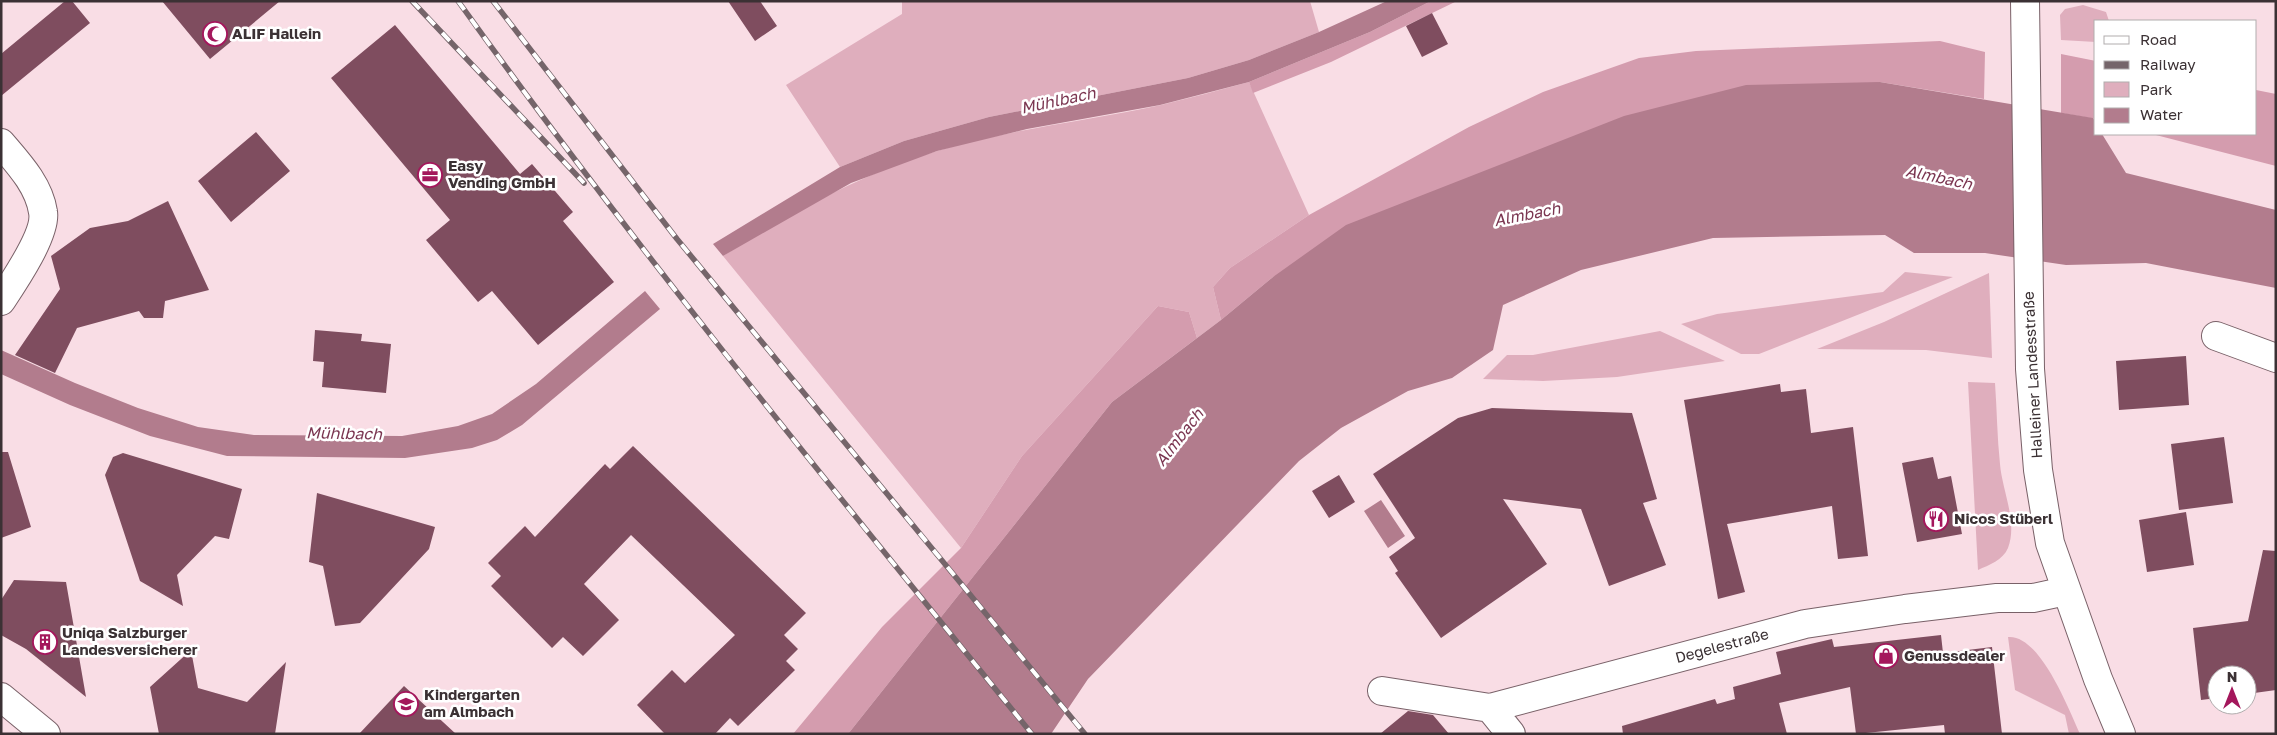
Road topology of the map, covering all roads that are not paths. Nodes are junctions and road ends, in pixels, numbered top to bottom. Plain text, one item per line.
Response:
1 (2026, 1) edge
2 (1, 143) edge
3 (1, 301) edge
4 (2216, 336) dead end
5 (2276, 358) edge
6 (2066, 591) junction
7 (1382, 691) dead end
8 (1, 697) edge
9 (1490, 708) junction
10 (46, 734) edge
11 (1511, 734) edge
12 (2122, 734) edge

1 - 6 street, Halleiner Landesstraße
2 - 3 street
4 - 5 street
6 - 9 street, Degelestraße
6 - 12 street, Halleiner Landesstraße
7 - 9 street, Degelestraße
8 - 10 street
9 - 11 street

